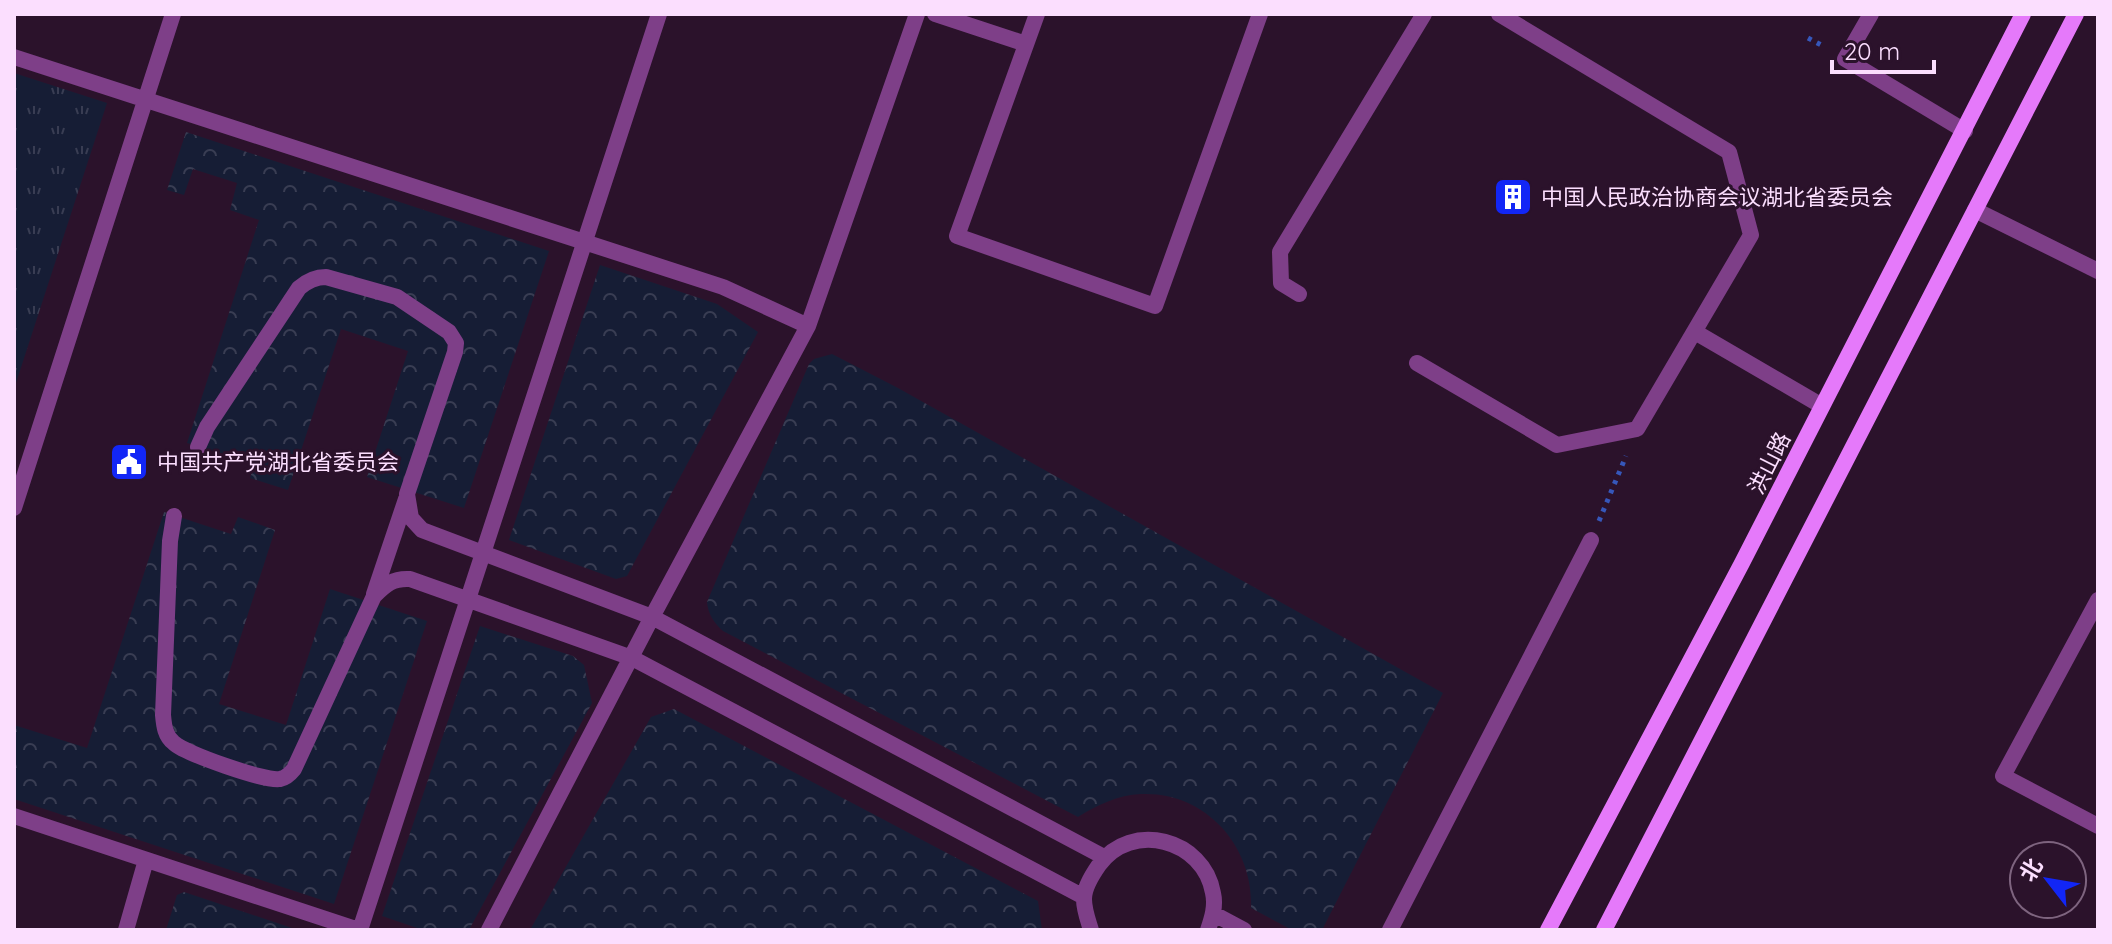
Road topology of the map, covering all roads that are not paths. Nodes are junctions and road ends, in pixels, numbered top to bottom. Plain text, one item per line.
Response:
1 (173, 14) edge
2 (659, 14) edge
3 (917, 14) edge
4 (935, 14) edge
5 (1037, 14) edge
6 (1260, 14) edge
7 (1424, 14) edge
8 (1499, 14) edge
9 (1871, 14) edge
10 (2023, 14) edge
11 (2076, 14) edge
12 (1026, 44) junction
13 (14, 57) edge
14 (145, 99) junction
15 (1965, 131) junction
16 (1975, 210) junction
17 (584, 242) junction
18 (2098, 271) edge
19 (1299, 294) dead end
20 (808, 326) junction
21 (1695, 332) junction
22 (1417, 363) dead end
23 (1822, 406) junction
24 (198, 447) dead end
25 (407, 494) junction
26 (14, 508) edge
27 (174, 516) dead end
28 (1591, 540) road end
29 (483, 552) junction
30 (374, 596) junction
31 (468, 599) junction
32 (2098, 600) edge
33 (652, 617) junction
34 (2091, 629) edge
35 (632, 658) junction
36 (14, 816) edge
37 (2098, 826) edge
38 (1104, 857) junction
39 (146, 860) junction
40 (1084, 897) junction
41 (1211, 922) edge
42 (126, 930) edge
43 (359, 930) edge
44 (489, 930) edge
45 (1091, 930) edge
46 (1244, 930) edge
47 (1390, 930) edge
48 (1548, 930) edge
49 (1604, 930) edge

1 - 14 lane
2 - 17 lane
3 - 20 lane
4 - 12 lane
5 - 12 lane
6 - 12 lane
7 - 19 lane
8 - 21 lane
9 - 15 lane
10 - 15 main road, 洪山路
11 - 16 main road
13 - 14 lane
14 - 17 lane
14 - 26 lane
15 - 23 main road, 洪山路
16 - 18 lane
16 - 49 main road
17 - 20 lane
17 - 29 lane
20 - 33 lane
21 - 22 lane
21 - 23 lane
23 - 48 main road, 洪山路
24 - 25 lane
25 - 29 lane
25 - 30 lane
27 - 30 lane
28 - 47 lane
29 - 31 lane
29 - 33 lane
30 - 31 lane
31 - 35 lane
31 - 43 lane
32 - 34 lane
33 - 35 lane
33 - 38 lane
34 - 37 lane
35 - 40 lane
35 - 44 lane
36 - 39 lane
38 - 40 lane
38 - 41 lane
39 - 42 lane
39 - 43 lane
40 - 45 lane
41 - 46 lane

